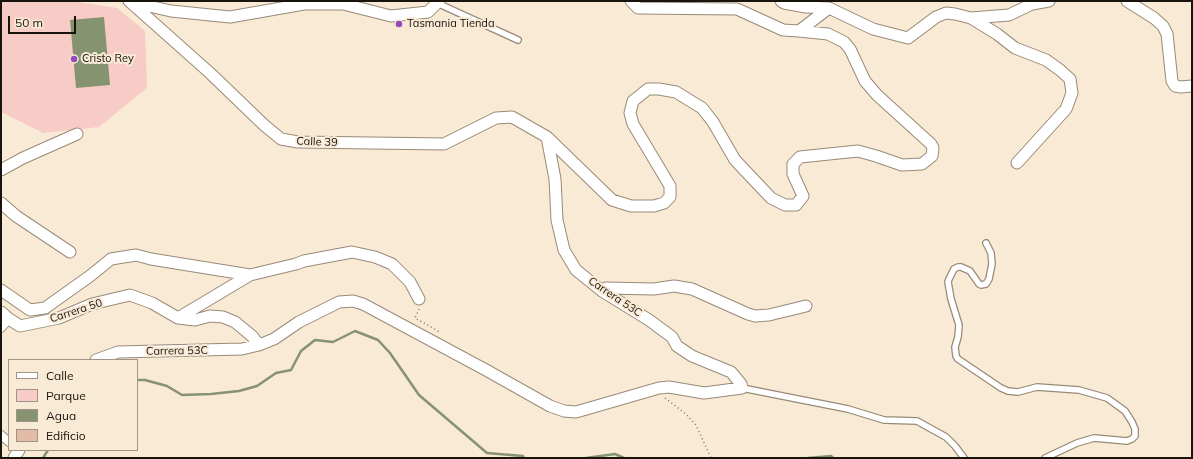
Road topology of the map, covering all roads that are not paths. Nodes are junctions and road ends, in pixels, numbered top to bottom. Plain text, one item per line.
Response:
1 (128, 1) edge
2 (631, 1) edge
3 (781, 1) edge
4 (1049, 1) edge
5 (1127, 1) edge
6 (438, 2) edge
7 (343, 3) edge
8 (828, 8) junction
9 (971, 18) junction
10 (799, 31) junction
11 (518, 40) dead end
12 (1192, 86) edge
13 (76, 134) dead end
14 (547, 137) junction
15 (1017, 163) dead end
16 (1, 170) edge
17 (1, 203) edge
18 (986, 243) dead end
19 (70, 252) dead end
20 (250, 275) junction
21 (1, 290) edge
22 (602, 291) junction
23 (420, 299) road end
24 (806, 306) dead end
25 (5, 316) edge
26 (178, 318) junction
27 (1, 328) edge
28 (259, 345) junction
29 (99, 359) edge
30 (742, 388) junction
31 (964, 458) edge
32 (1045, 458) edge

1 - 7 street
1 - 14 street, Calle 39
2 - 10 street
3 - 8 street
4 - 9 street
5 - 12 street
6 - 7 street
6 - 11 lane
8 - 9 street
8 - 10 street
9 - 15 street
10 - 14 street, Calle 39
13 - 16 street
14 - 22 street, Carrera 53C
17 - 19 street
18 - 32 lane
20 - 21 street
20 - 23 street
20 - 26 street
22 - 24 street
22 - 30 street, Carrera 53C
25 - 26 street, Carrera 50
25 - 27 street
26 - 28 street, Carrera 50
28 - 29 street, Carrera 53C
28 - 30 street, Carrera 53C
30 - 31 lane

